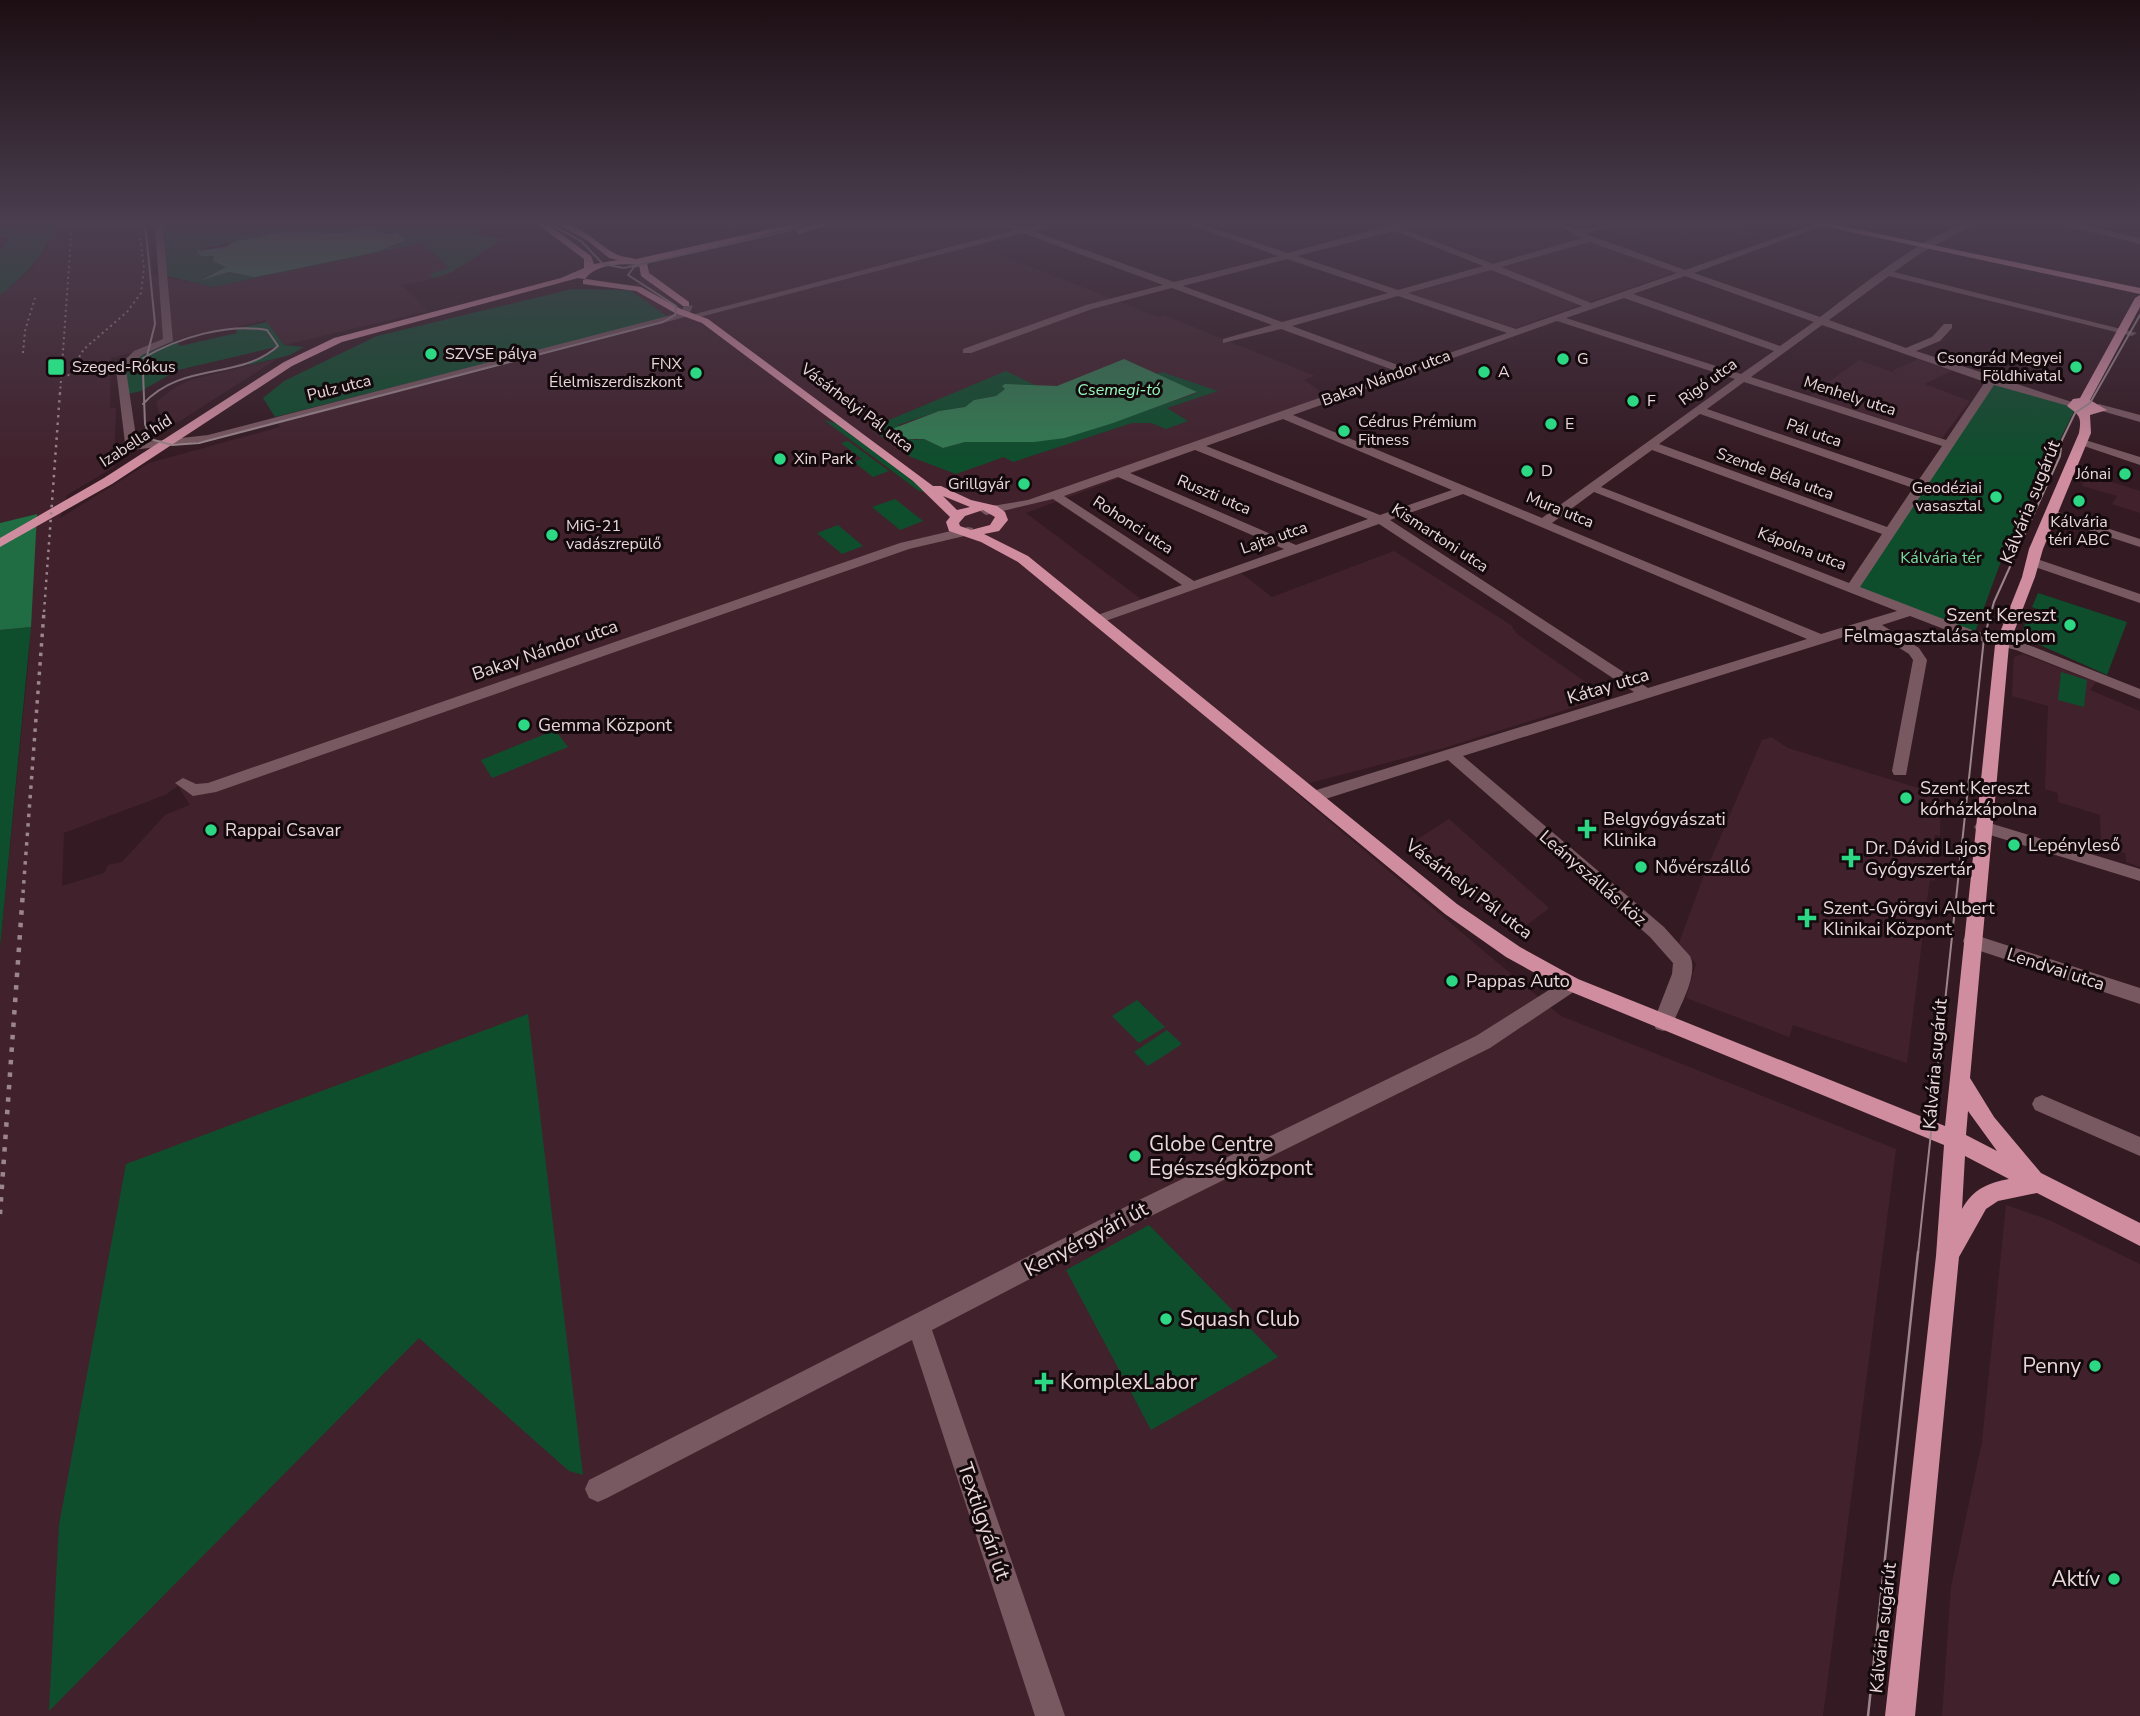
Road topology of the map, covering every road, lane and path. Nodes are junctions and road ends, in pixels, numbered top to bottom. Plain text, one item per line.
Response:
1 (165, 303) edge
2 (476, 303) edge
3 (483, 303) edge
4 (671, 303) edge
5 (679, 303) edge
6 (753, 303) edge
7 (1106, 303) edge
8 (1218, 303) edge
9 (1362, 303) edge
10 (1428, 303) edge
11 (1584, 303) edge
12 (1599, 303) edge
13 (1646, 303) edge
14 (1772, 303) edge
15 (1846, 303) edge
16 (2009, 303) edge
17 (2138, 303) edge
18 (1591, 306) junction
19 (449, 310) junction
20 (687, 310) junction
21 (702, 317) junction
22 (1556, 318) junction
23 (1822, 321) junction
24 (2140, 323) edge
25 (1280, 326) junction
26 (1948, 326) dead end
27 (1515, 332) junction
28 (2127, 332) junction
29 (1227, 341) dead end
30 (1782, 350) junction
31 (967, 351) dead end
32 (1907, 351) junction
33 (1405, 371) junction
34 (1743, 378) junction
35 (1991, 381) junction
36 (2079, 404) junction
37 (2098, 409) junction
38 (1698, 410) junction
39 (1283, 415) junction
40 (2138, 419) edge
41 (2084, 437) junction
42 (1948, 444) junction
43 (1650, 445) junction
44 (1196, 446) junction
45 (2140, 461) edge
46 (1119, 473) junction
47 (917, 478) junction
48 (1591, 486) junction
49 (1919, 486) junction
50 (1463, 490) junction
51 (1055, 495) junction
52 (953, 497) junction
53 (2052, 514) junction
54 (992, 517) junction
55 (1381, 520) junction
56 (1545, 522) junction
57 (962, 525) junction
58 (1889, 533) junction
59 (0, 543) edge
60 (2140, 543) edge
61 (1295, 549) junction
62 (1023, 559) junction
63 (2034, 562) junction
64 (1191, 585) junction
65 (1853, 587) junction
66 (2140, 599) edge
67 (1911, 611) junction
68 (1097, 620) junction
69 (1873, 625) junction
70 (1823, 640) junction
71 (2001, 642) junction
72 (1647, 694) junction
73 (2140, 694) edge
74 (1451, 754) junction
75 (1900, 771) dead end
76 (183, 783) dead end
77 (1316, 796) junction
78 (1983, 827) junction
79 (2140, 875) edge
80 (1972, 941) junction
81 (1571, 984) junction
82 (2140, 996) edge
83 (1663, 1023) junction
84 (1959, 1080) junction
85 (2042, 1104) dead end
86 (1955, 1140) junction
87 (2140, 1147) edge
88 (2038, 1183) junction
89 (2140, 1235) edge
90 (1948, 1256) junction
91 (919, 1326) junction
92 (598, 1489) dead end
93 (1050, 1716) edge
94 (1900, 1716) edge

1 - 20 street, Pulz utca
2 - 19 main road
3 - 19 main road
4 - 20 main road, Vásárhelyi Pál utca
5 - 20 main road, Vásárhelyi Pál utca
6 - 21 street
7 - 31 street
8 - 25 street
9 - 25 street
10 - 27 street
11 - 18 street
12 - 18 street, Bakay Nándor utca
13 - 30 street
14 - 23 street
15 - 23 street, Rigó utca
16 - 28 street
17 - 28 main road, Kálvária sugárút
18 - 22 street, Bakay Nándor utca
19 - 59 main road, Izabella híd
20 - 21 main road, Vásárhelyi Pál utca
21 - 47 main road, Vásárhelyi Pál utca
22 - 27 street, Bakay Nándor utca
22 - 34 street, Menhely utca
23 - 30 street, Rigó utca
23 - 32 street
24 - 28 main road, Kálvária sugárút
25 - 29 street
25 - 33 street
26 - 32 street
27 - 33 street, Bakay Nándor utca
28 - 36 main road, Kálvária sugárút
28 - 37 main road, Kálvária sugárút
30 - 34 street, Rigó utca
32 - 35 street
33 - 39 street, Bakay Nándor utca
34 - 38 street, Rigó utca
34 - 42 street, Menhely utca
35 - 36 street
35 - 42 street
36 - 37 main road
36 - 41 main road, Kálvária sugárút
37 - 40 street
37 - 41 main road, Kálvária sugárút
38 - 43 street, Rigó utca
38 - 49 street, Pál utca
39 - 44 street, Bakay Nándor utca
39 - 50 street, Mura utca
41 - 45 street
41 - 53 main road, Kálvária sugárút
42 - 49 street
43 - 48 street, Rigó utca
43 - 58 street, Szende Béla utca
44 - 46 street, Bakay Nándor utca
44 - 55 street, Kismartoni utca
46 - 51 street, Bakay Nándor utca
46 - 61 street, Ruszti utca
47 - 52 main road, Vásárhelyi Pál utca
47 - 57 main road, Vásárhelyi Pál utca
48 - 56 street, Rigó utca
48 - 65 street, Kápolna utca
49 - 58 street
50 - 55 street, Lajta utca
50 - 56 street, Mura utca
51 - 54 street, Bakay Nándor utca
51 - 64 street, Rohonci utca
52 - 54 main road, Vásárhelyi Pál utca
52 - 54 main road, Vásárhelyi Pál utca
53 - 60 street
53 - 63 main road, Kálvária sugárút
54 - 57 main road
54 - 57 main road
54 - 62 main road, Vásárhelyi Pál utca
55 - 61 street, Lajta utca
55 - 72 street, Kismartoni utca
56 - 70 street, Mura utca
57 - 62 main road, Vásárhelyi Pál utca
57 - 76 street, Bakay Nándor utca
58 - 65 street
61 - 64 street, Lajta utca
62 - 68 main road, Vásárhelyi Pál utca
63 - 66 street
63 - 71 main road, Kálvária sugárút
64 - 68 street, Lajta utca
65 - 67 street, Kápolna utca
67 - 69 street, Kátay utca
67 - 71 street, Kápolna utca
68 - 77 main road, Vásárhelyi Pál utca
69 - 70 street, Kátay utca
69 - 75 street
70 - 72 street, Kátay utca
71 - 73 street, Kápolna utca
71 - 78 main road, Kálvária sugárút
72 - 74 street, Kátay utca
74 - 77 street, Kátay utca
74 - 83 street, Leányszállás köz
77 - 81 main road, Vásárhelyi Pál utca
78 - 79 street
78 - 80 main road, Kálvária sugárút
80 - 82 street, Lendvai utca
80 - 84 main road, Kálvária sugárút
81 - 83 main road, Vásárhelyi Pál utca
81 - 91 street, Kenyérgyári út
83 - 86 main road, Vásárhelyi Pál utca
84 - 86 main road, Kálvária sugárút
84 - 88 main road
85 - 87 street
86 - 88 main road, Vásárhelyi Pál utca
86 - 90 main road, Kálvária sugárút
88 - 89 main road, Vásárhelyi Pál utca
88 - 90 main road
90 - 94 main road, Kálvária sugárút
91 - 92 street, Kenyérgyári út
91 - 93 street, Textilgyári út

